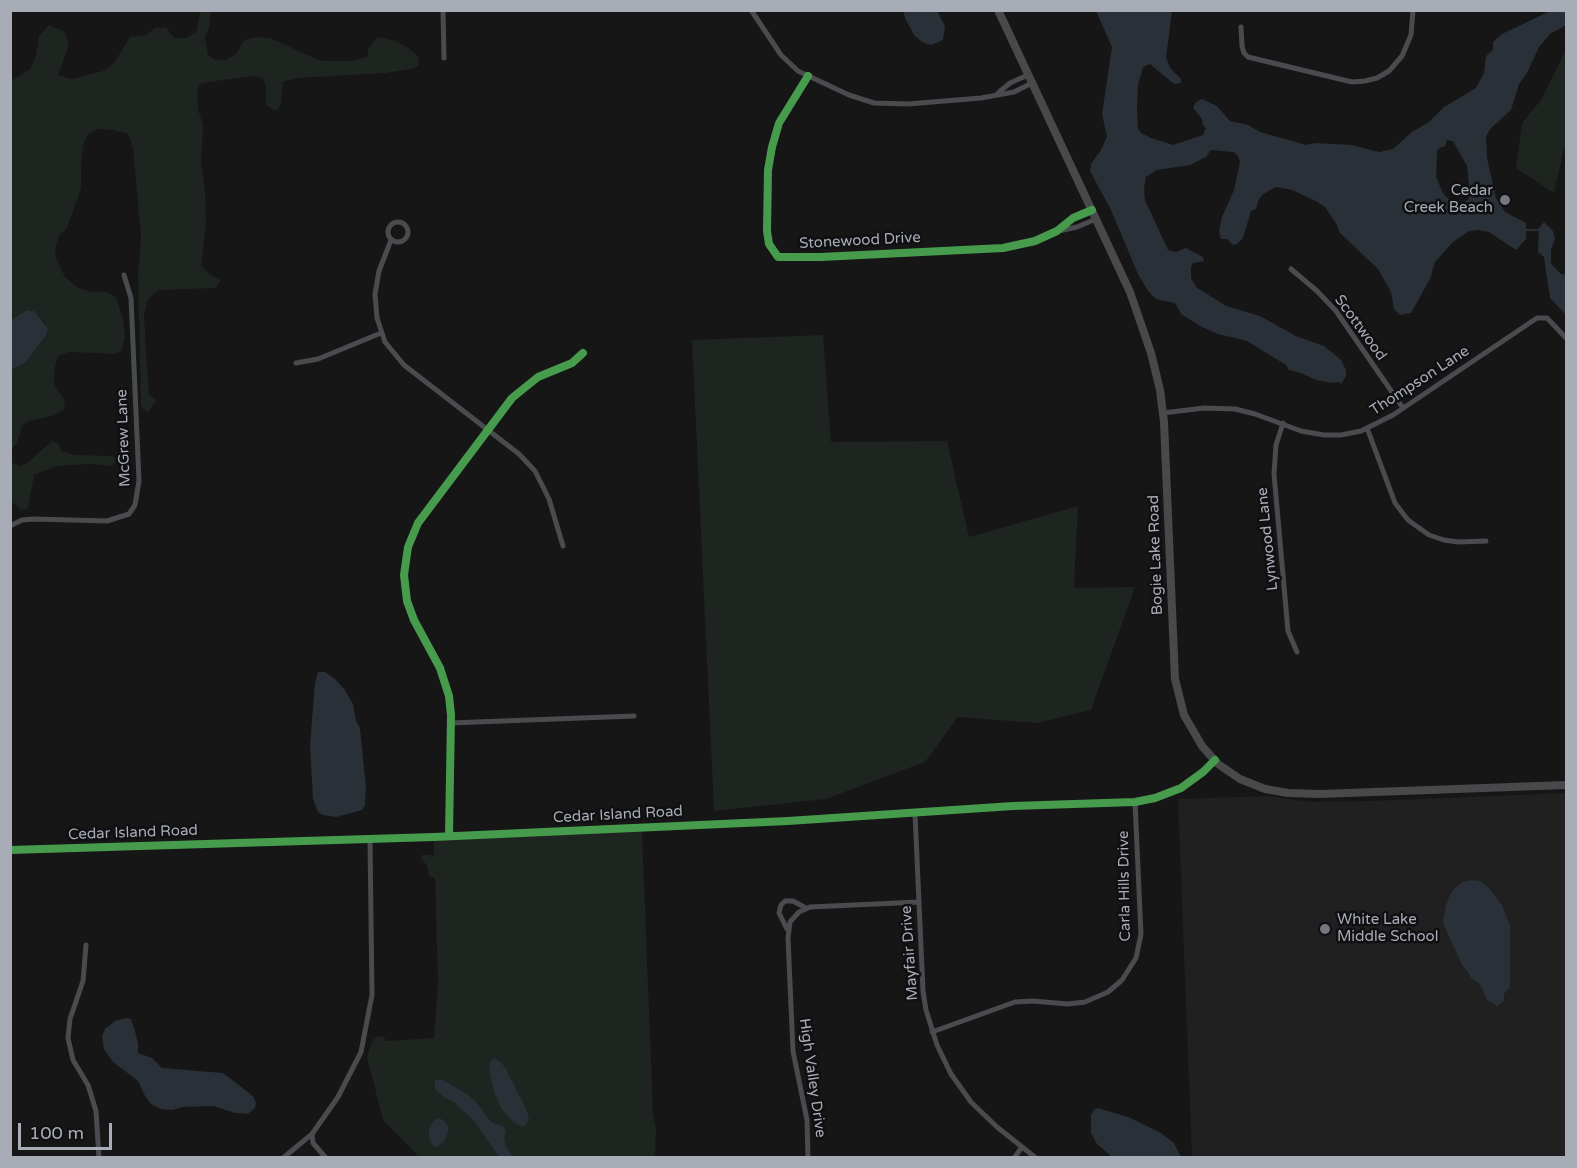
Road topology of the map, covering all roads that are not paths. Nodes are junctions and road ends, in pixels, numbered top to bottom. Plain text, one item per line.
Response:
1 (443, 10) edge
2 (751, 10) edge
3 (998, 10) edge
4 (1413, 10) edge
5 (1241, 27) dead end
6 (444, 58) dead end
7 (1028, 75) junction
8 (808, 76) junction
9 (1032, 83) junction
10 (997, 94) junction
11 (1092, 210) junction
12 (1096, 219) junction
13 (1057, 231) junction
14 (391, 240) dead end
15 (1291, 268) dead end
16 (124, 275) dead end
17 (381, 333) junction
18 (1566, 338) edge
19 (583, 353) dead end
20 (296, 363) dead end
21 (1403, 408) junction
22 (1163, 413) junction
23 (1282, 423) junction
24 (1367, 428) junction
25 (487, 430) junction
26 (10, 526) edge
27 (1486, 541) dead end
28 (563, 546) dead end
29 (1297, 652) dead end
30 (634, 716) dead end
31 (450, 723) junction
32 (1215, 760) junction
33 (1566, 785) edge
34 (1135, 802) junction
35 (915, 814) junction
36 (448, 836) junction
37 (370, 839) junction
38 (10, 850) edge
39 (919, 902) junction
40 (806, 908) junction
41 (788, 930) junction
42 (86, 945) dead end
43 (932, 1032) junction
44 (312, 1134) junction
45 (1023, 1147) junction
46 (99, 1158) edge
47 (283, 1158) edge
48 (326, 1158) edge
49 (808, 1158) edge
50 (1014, 1158) edge
51 (1036, 1158) edge

1 - 6 street
2 - 8 street
3 - 7 main road, Bogie Lake Road
4 - 5 street
7 - 9 main road, Bogie Lake Road
7 - 10 street
8 - 10 street
8 - 13 street, Stonewood Drive
9 - 10 street
9 - 11 main road, Bogie Lake Road
11 - 12 main road, Bogie Lake Road
11 - 13 street, Stonewood Drive
12 - 13 street, Stonewood Drive
12 - 22 main road, Bogie Lake Road
14 - 17 street
15 - 21 street, Scottwood
16 - 26 street, McGrew Lane
17 - 20 street
17 - 25 street
18 - 21 street, Thompson Lane
19 - 25 street
21 - 24 street, Thompson Lane
22 - 23 street, Thompson Lane
22 - 32 main road, Bogie Lake Road
23 - 24 street, Thompson Lane
23 - 29 street, Lynwood Lane
24 - 27 street
25 - 28 street
25 - 31 street
30 - 31 street
31 - 36 street
32 - 33 main road, Bogie Lake Road
32 - 34 street, Cedar Island Road
34 - 35 street, Cedar Island Road
34 - 43 street, Carla Hills Drive
35 - 36 street, Cedar Island Road
35 - 39 street, Mayfair Drive
36 - 37 street, Cedar Island Road
37 - 38 street, Cedar Island Road
37 - 44 street
39 - 40 street, High Valley Drive
39 - 43 street, Mayfair Drive
40 - 41 street
40 - 41 street, High Valley Drive
41 - 49 street, High Valley Drive
42 - 46 street
43 - 45 street, Mayfair Drive
44 - 47 street
44 - 48 street
45 - 50 street
45 - 51 street, Mayfair Drive

